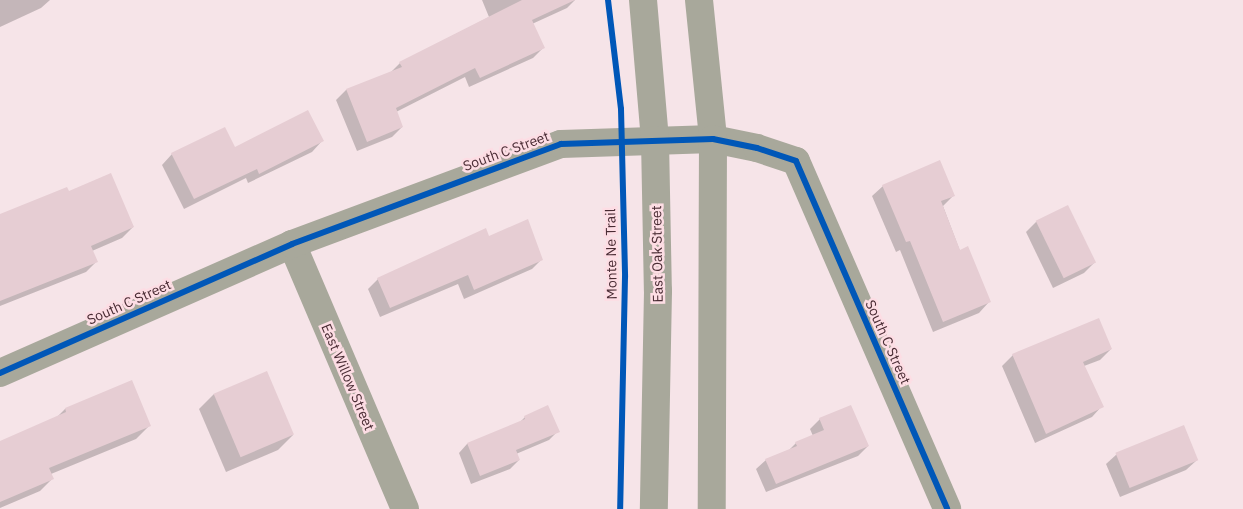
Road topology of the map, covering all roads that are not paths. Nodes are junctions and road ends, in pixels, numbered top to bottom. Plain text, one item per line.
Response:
1 (642, 0) edge
2 (699, 0) edge
3 (713, 139) junction
4 (655, 140) junction
5 (292, 244) junction
6 (0, 372) edge
7 (405, 509) edge
8 (654, 509) edge
9 (712, 509) edge
10 (947, 509) edge

1 - 4 street, East Oak Street
2 - 3 street
3 - 4 street, South C Street
3 - 9 street
3 - 10 street, South C Street
4 - 5 street, South C Street
4 - 8 street, East Oak Street
5 - 6 street, South C Street
5 - 7 street, East Willow Street

